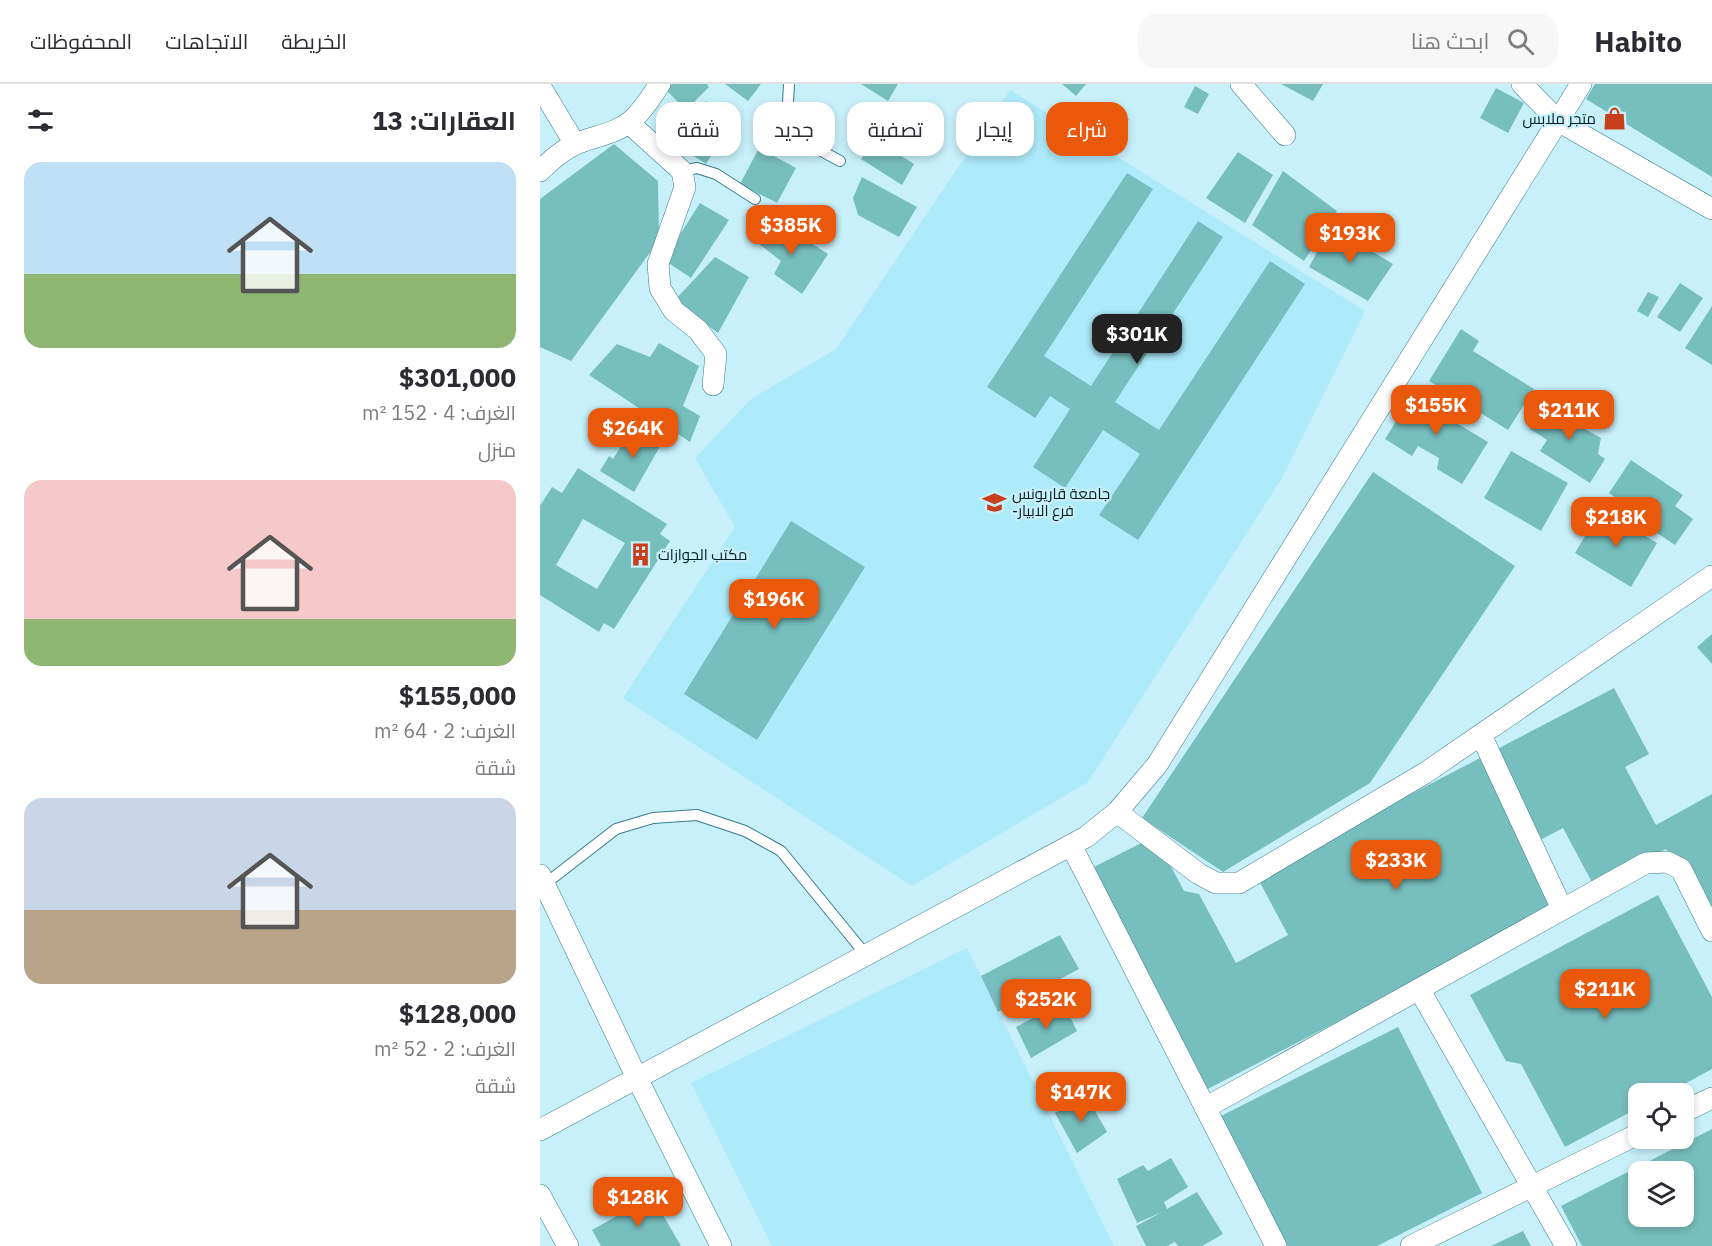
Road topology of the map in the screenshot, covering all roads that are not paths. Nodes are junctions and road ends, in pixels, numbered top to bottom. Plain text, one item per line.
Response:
1 (660, 84) edge
2 (789, 84) edge
3 (1241, 84) edge
4 (1522, 84) edge
5 (1581, 84) edge
6 (540, 86) edge
7 (1558, 121) junction
8 (629, 123) junction
9 (1285, 135) dead end
10 (574, 144) junction
11 (840, 161) dead end
12 (540, 171) edge
13 (682, 171) junction
14 (755, 199) dead end
15 (1712, 209) edge
16 (713, 385) dead end
17 (1712, 576) edge
18 (1481, 735) junction
19 (1118, 812) junction
20 (1071, 845) junction
21 (543, 879) edge
22 (1562, 909) junction
23 (1712, 931) edge
24 (866, 955) junction
25 (1419, 989) junction
26 (637, 1078) junction
27 (1712, 1098) edge
28 (1694, 1107) edge
29 (1205, 1108) junction
30 (540, 1130) edge
31 (1628, 1139) edge
32 (1532, 1185) junction
33 (540, 1195) edge
34 (568, 1246) edge
35 (721, 1246) edge
36 (1276, 1246) edge
37 (1411, 1246) edge
38 (1566, 1246) edge

1 - 8 street
2 - 11 lane
3 - 9 street
4 - 7 street
5 - 7 street
6 - 10 street
7 - 15 street
7 - 19 street
8 - 10 street
8 - 13 street
10 - 12 street
13 - 14 lane
13 - 16 street
17 - 18 street
18 - 19 street
18 - 22 street
19 - 20 street
20 - 24 street
20 - 29 street
21 - 24 lane
21 - 26 street
22 - 23 street
22 - 25 street
24 - 26 street
25 - 29 street
25 - 32 street
26 - 30 street
26 - 35 street
27 - 28 street
29 - 36 street
31 - 32 street
32 - 37 street
32 - 38 street
33 - 34 street

